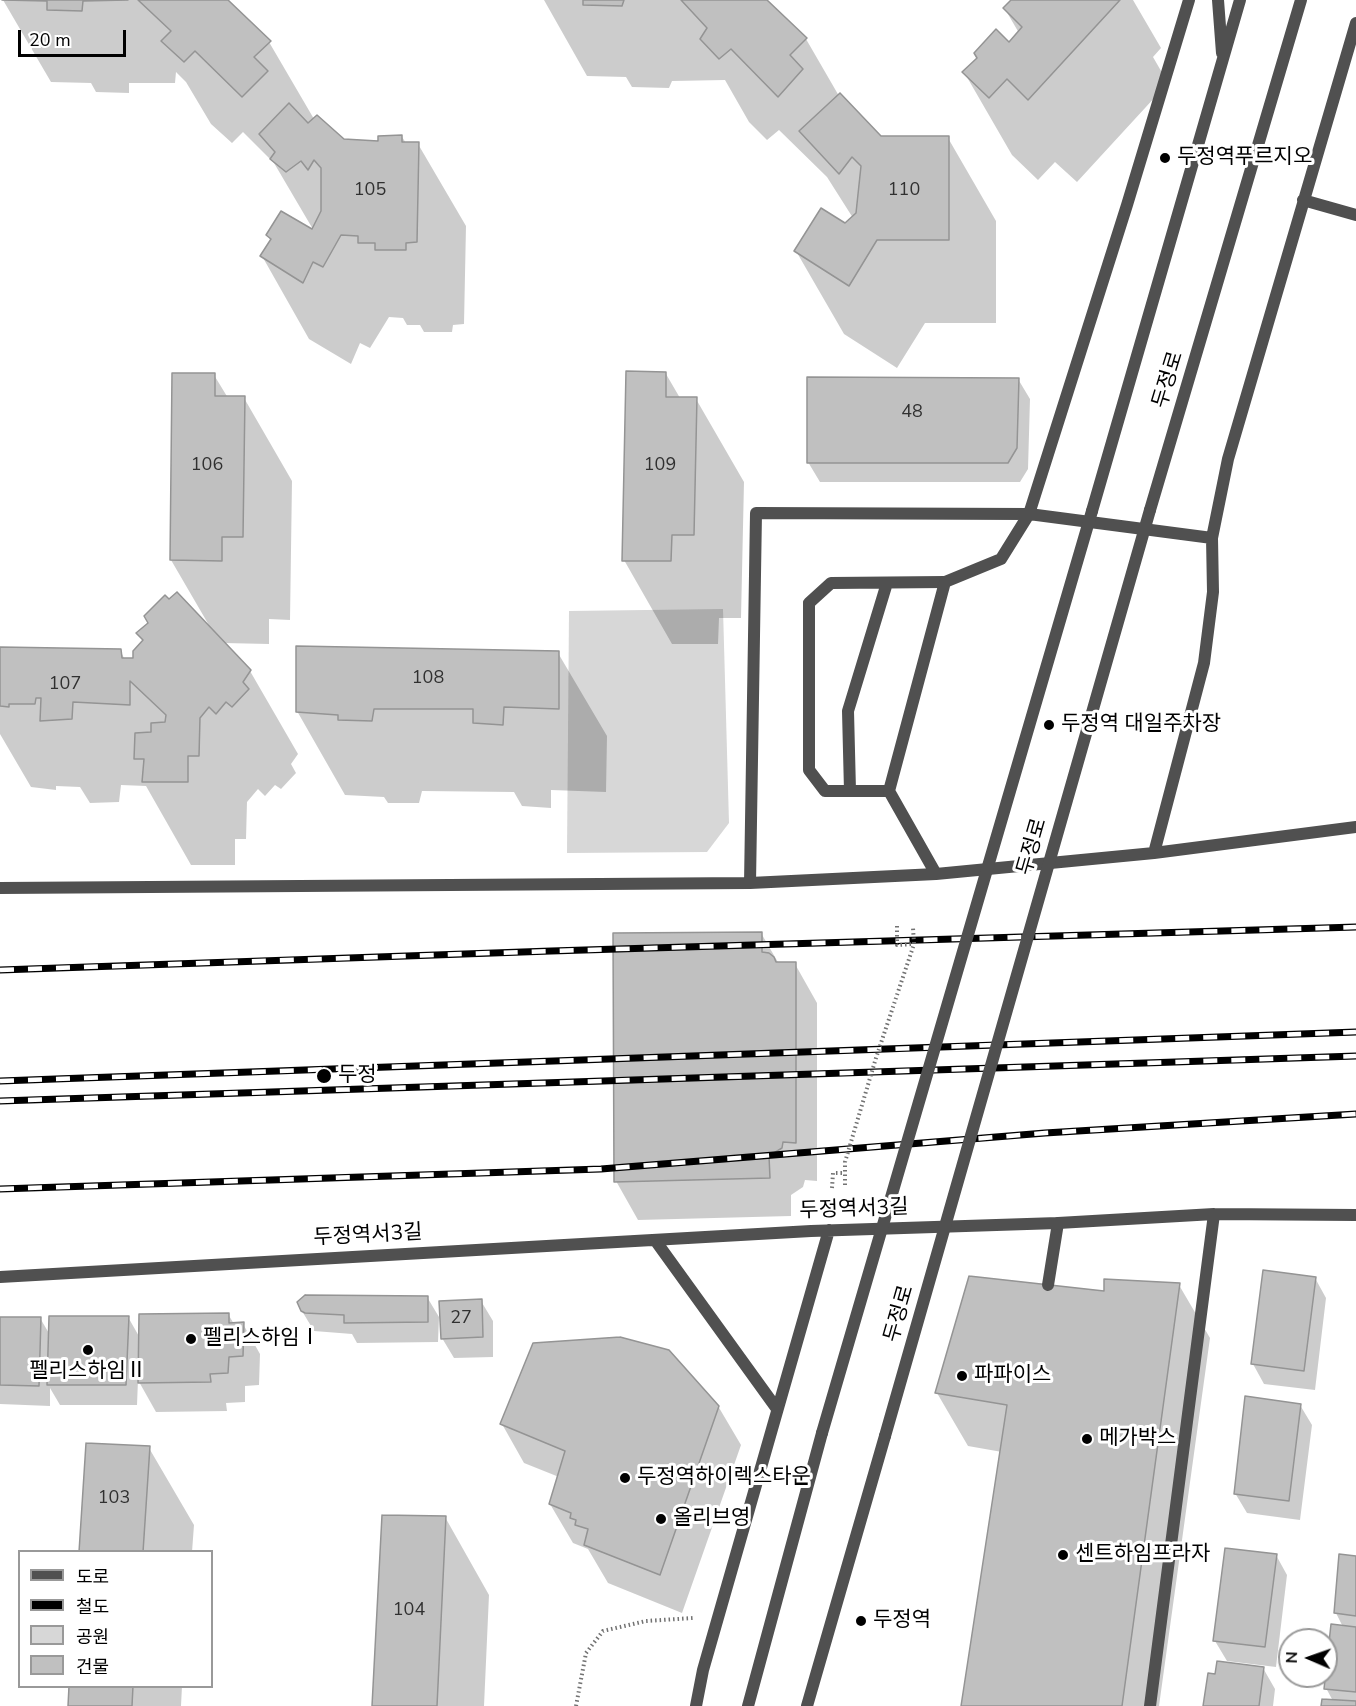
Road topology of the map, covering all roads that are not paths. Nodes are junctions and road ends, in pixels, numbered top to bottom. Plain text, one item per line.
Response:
1 (1189, 0) edge
2 (1218, 0) edge
3 (1240, 0) edge
4 (1301, 0) edge
5 (1356, 23) edge
6 (1223, 62) junction
7 (1303, 200) junction
8 (1356, 215) edge
9 (1029, 514) junction
10 (1212, 538) junction
11 (945, 582) junction
12 (887, 583) junction
13 (850, 791) junction
14 (889, 791) junction
15 (1356, 827) edge
16 (1154, 853) junction
17 (936, 874) junction
18 (750, 884) junction
19 (0, 888) edge
20 (1214, 1214) junction
21 (1356, 1215) edge
22 (1058, 1223) junction
23 (829, 1230) junction
24 (655, 1240) junction
25 (0, 1277) edge
26 (1048, 1285) dead end
27 (777, 1409) junction
28 (696, 1706) edge
29 (748, 1706) edge
30 (807, 1706) edge
31 (1150, 1706) edge

1 - 9 street
2 - 6 street
3 - 6 street, 두정로
4 - 30 street, 두정로, bridge
5 - 7 street
6 - 29 street, 두정로, bridge
7 - 8 street
7 - 10 street
9 - 10 street
9 - 11 street
9 - 18 street
10 - 16 street
11 - 12 street
11 - 14 street
12 - 13 street
12 - 13 street
13 - 14 street
14 - 17 street
15 - 16 street
16 - 17 street
17 - 18 street
18 - 19 street
20 - 21 street, 두정역서3길
20 - 22 street, 두정역서3길
20 - 31 street
22 - 23 street, 두정역서3길
22 - 26 street
23 - 24 street, 두정역서3길
23 - 27 street
24 - 25 street, 두정역서3길
24 - 27 street
27 - 28 street

